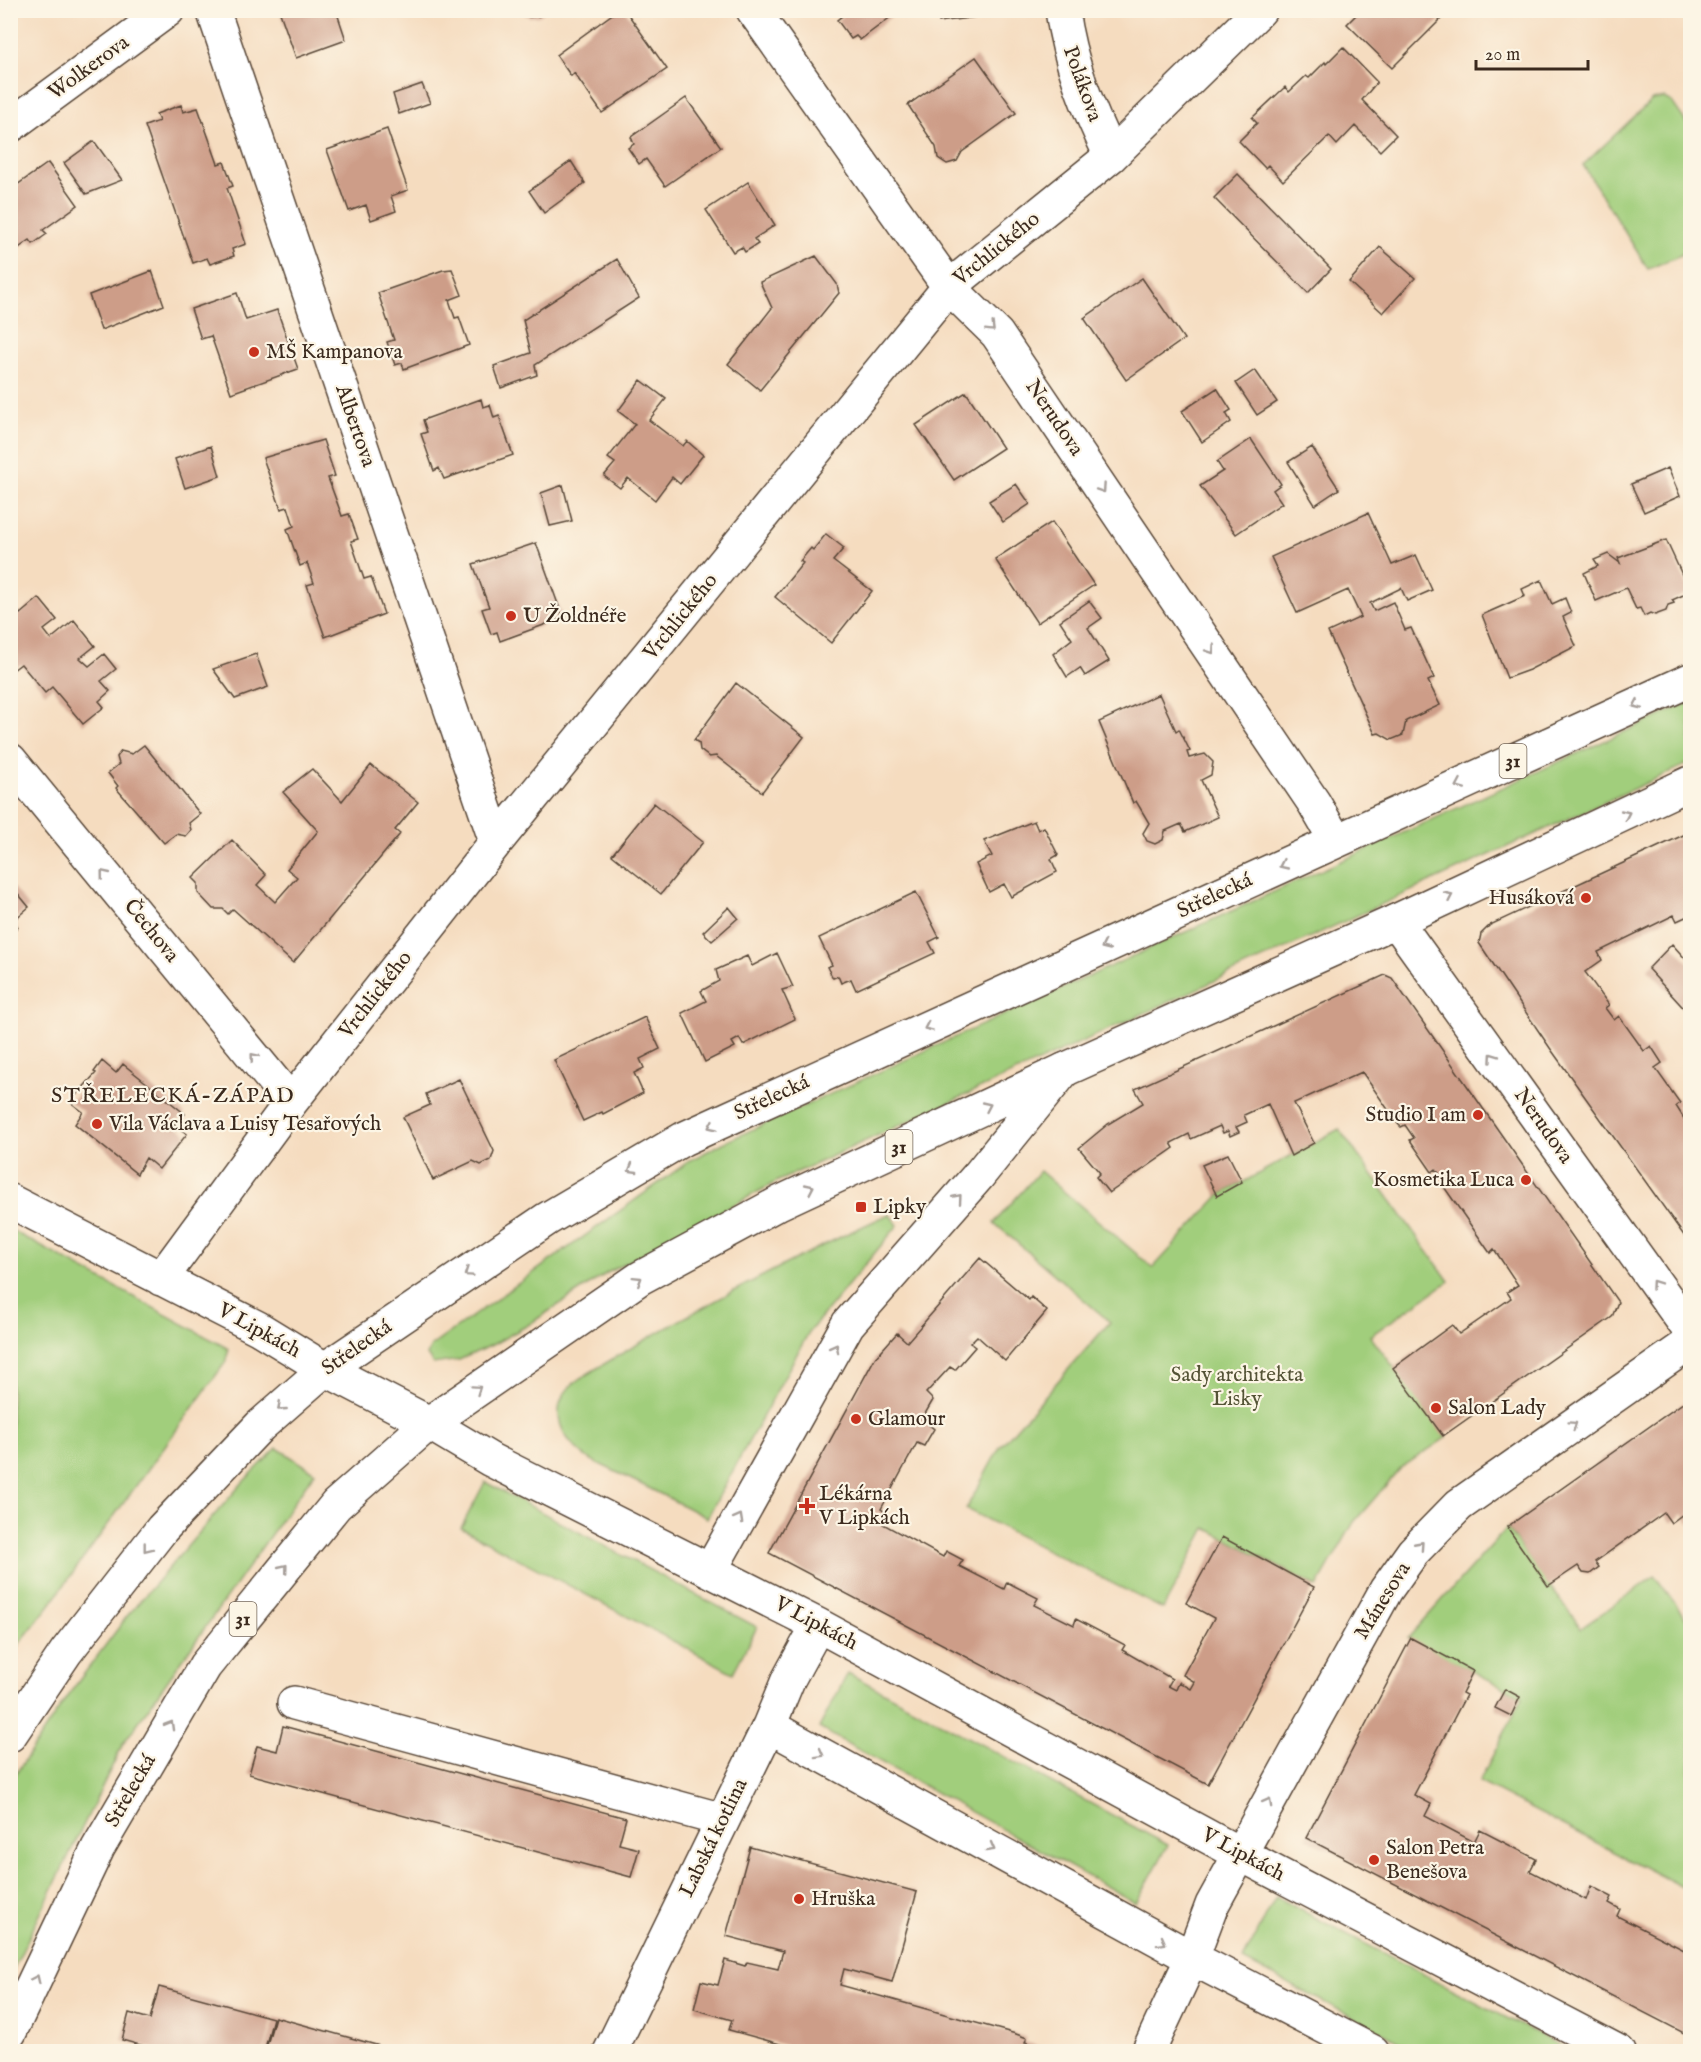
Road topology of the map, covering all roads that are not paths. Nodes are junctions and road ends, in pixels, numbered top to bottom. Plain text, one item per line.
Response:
1 (168, 10) edge
2 (213, 10) edge
3 (753, 10) edge
4 (1062, 10) edge
5 (1260, 10) edge
6 (10, 126) edge
7 (1111, 156) junction
8 (950, 287) junction
9 (1690, 680) edge
10 (10, 760) edge
11 (1690, 783) edge
12 (1336, 841) junction
13 (496, 842) junction
14 (1396, 921) junction
15 (1064, 1070) junction
16 (291, 1102) junction
17 (10, 1201) edge
18 (161, 1279) junction
19 (1690, 1331) edge
20 (1690, 1343) edge
21 (325, 1369) junction
22 (429, 1423) junction
23 (711, 1569) junction
24 (818, 1625) junction
25 (294, 1703) dead end
26 (769, 1726) junction
27 (10, 1735) edge
28 (723, 1820) junction
29 (1240, 1854) junction
30 (1192, 1958) junction
31 (10, 2032) edge
32 (610, 2052) edge
33 (1148, 2052) edge
34 (1373, 2052) edge
35 (1619, 2052) edge

1 - 6 street, Wolkerova
2 - 13 street, Albertova
3 - 8 street, Nerudova
4 - 7 street, Polákova
5 - 7 street, Vrchlického
7 - 8 street, Vrchlického
8 -> 12 street, Nerudova
8 - 13 street, Vrchlického
9 -> 12 street, Střelecká / 31
16 -> 10 street, Čechova
14 -> 11 street, Střelecká / 31
12 -> 21 street, Střelecká / 31
13 - 16 street, Vrchlického
14 - 15 street, Střelecká / 31
19 -> 14 street, Nerudova
22 -> 15 street, Střelecká / 31
23 -> 15 street, Střelecká
16 - 18 street, Vrchlického
17 - 18 street, V Lipkách
18 - 21 street, V Lipkách
29 -> 20 street, Mánesova
21 - 22 street, V Lipkách
21 -> 27 street, Střelecká / 31
22 - 23 street, V Lipkách
31 -> 22 street, Střelecká / 31
23 - 24 street, V Lipkách
24 - 26 street, Labská kotlina
24 - 29 street, V Lipkách
25 - 28 street
26 - 28 street, Labská kotlina
26 -> 30 street
28 - 32 street, Labská kotlina
29 - 30 street, Mánesova
29 - 35 street, V Lipkách
30 - 33 street
30 - 34 street

